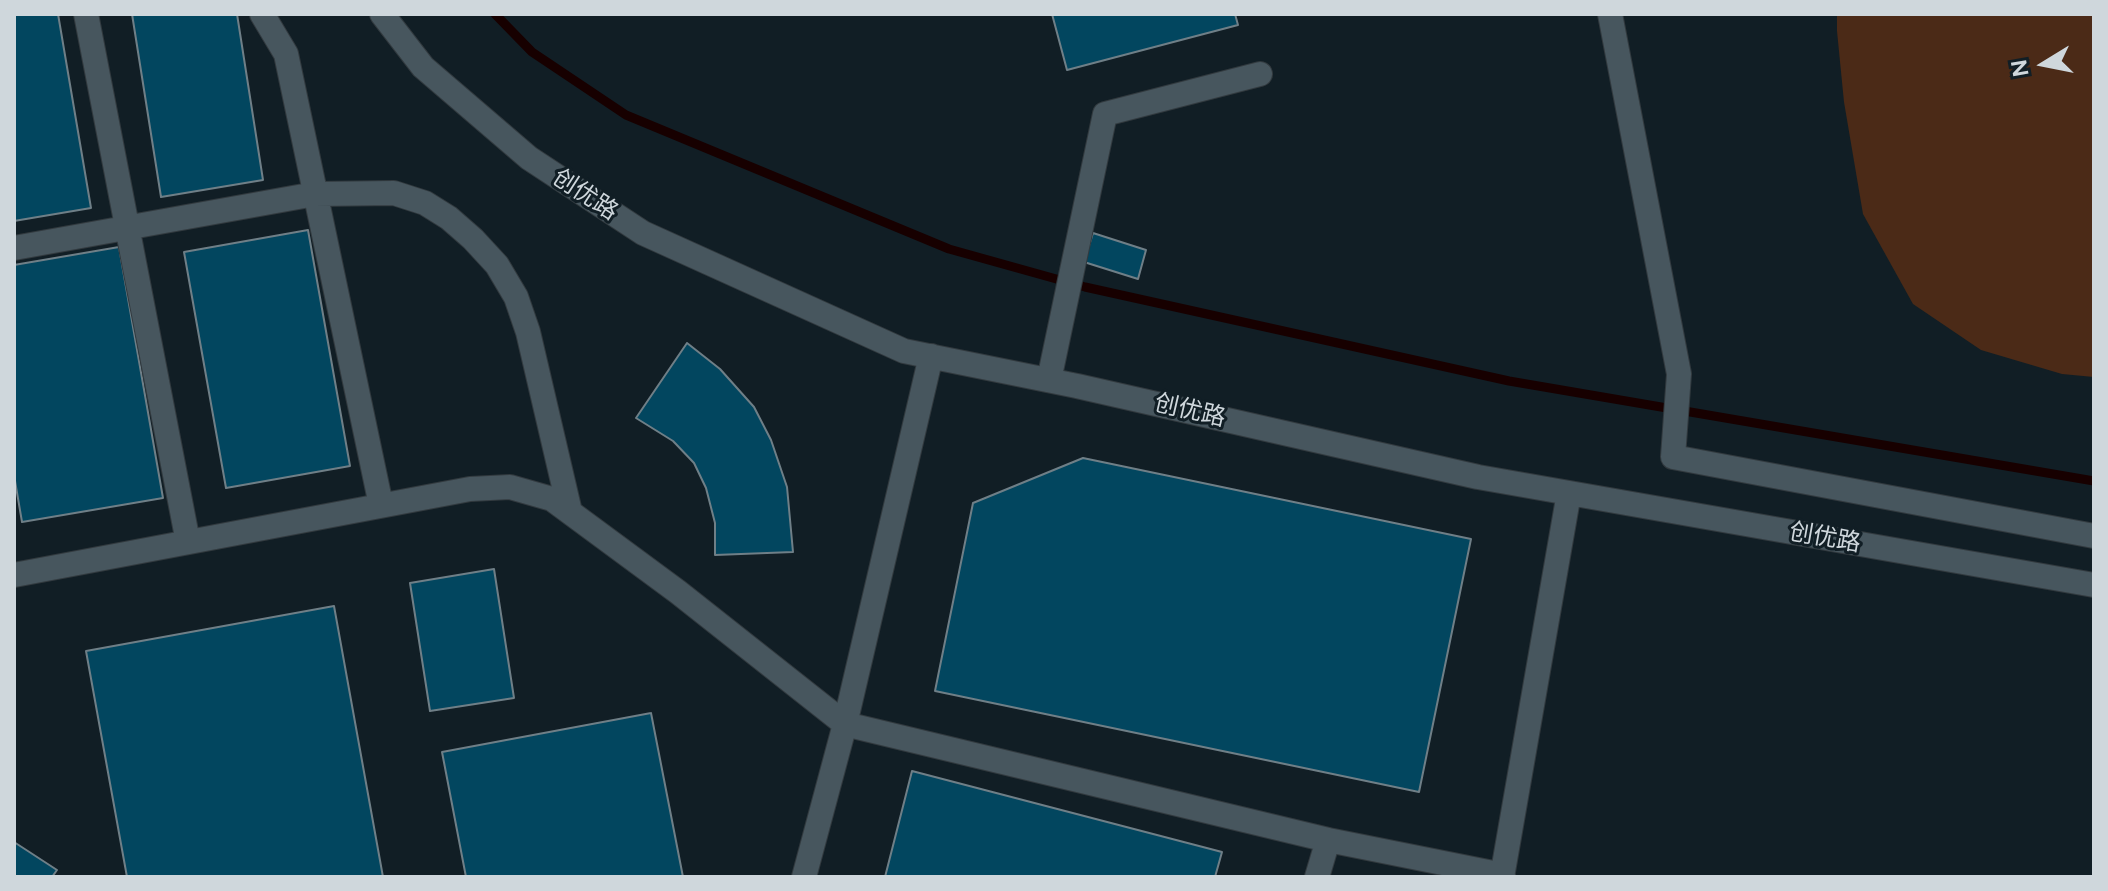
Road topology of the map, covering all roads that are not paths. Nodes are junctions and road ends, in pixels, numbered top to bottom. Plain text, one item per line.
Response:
1 (86, 14) edge
2 (262, 14) edge
3 (382, 14) edge
4 (1610, 14) edge
5 (1260, 74) dead end
6 (315, 194) junction
7 (127, 227) junction
8 (14, 248) edge
9 (931, 356) junction
10 (1049, 380) junction
11 (1569, 493) junction
12 (381, 505) junction
13 (570, 512) junction
14 (2094, 536) edge
15 (188, 542) junction
16 (14, 575) edge
17 (2094, 585) edge
18 (845, 724) junction
19 (1328, 840) junction
20 (1502, 876) edge
21 (804, 877) edge
22 (1317, 877) edge

1 - 7 street
2 - 6 street
3 - 9 street, 创优路
4 - 14 street
5 - 10 street
6 - 7 street
6 - 12 street
6 - 13 street
7 - 8 street
7 - 15 street
9 - 10 street, 创优路
9 - 18 street
10 - 11 street, 创优路
11 - 17 street, 创优路
11 - 20 street
12 - 13 street
12 - 15 street
13 - 18 street
15 - 16 street
18 - 19 street
18 - 21 street
19 - 20 street
19 - 22 street

